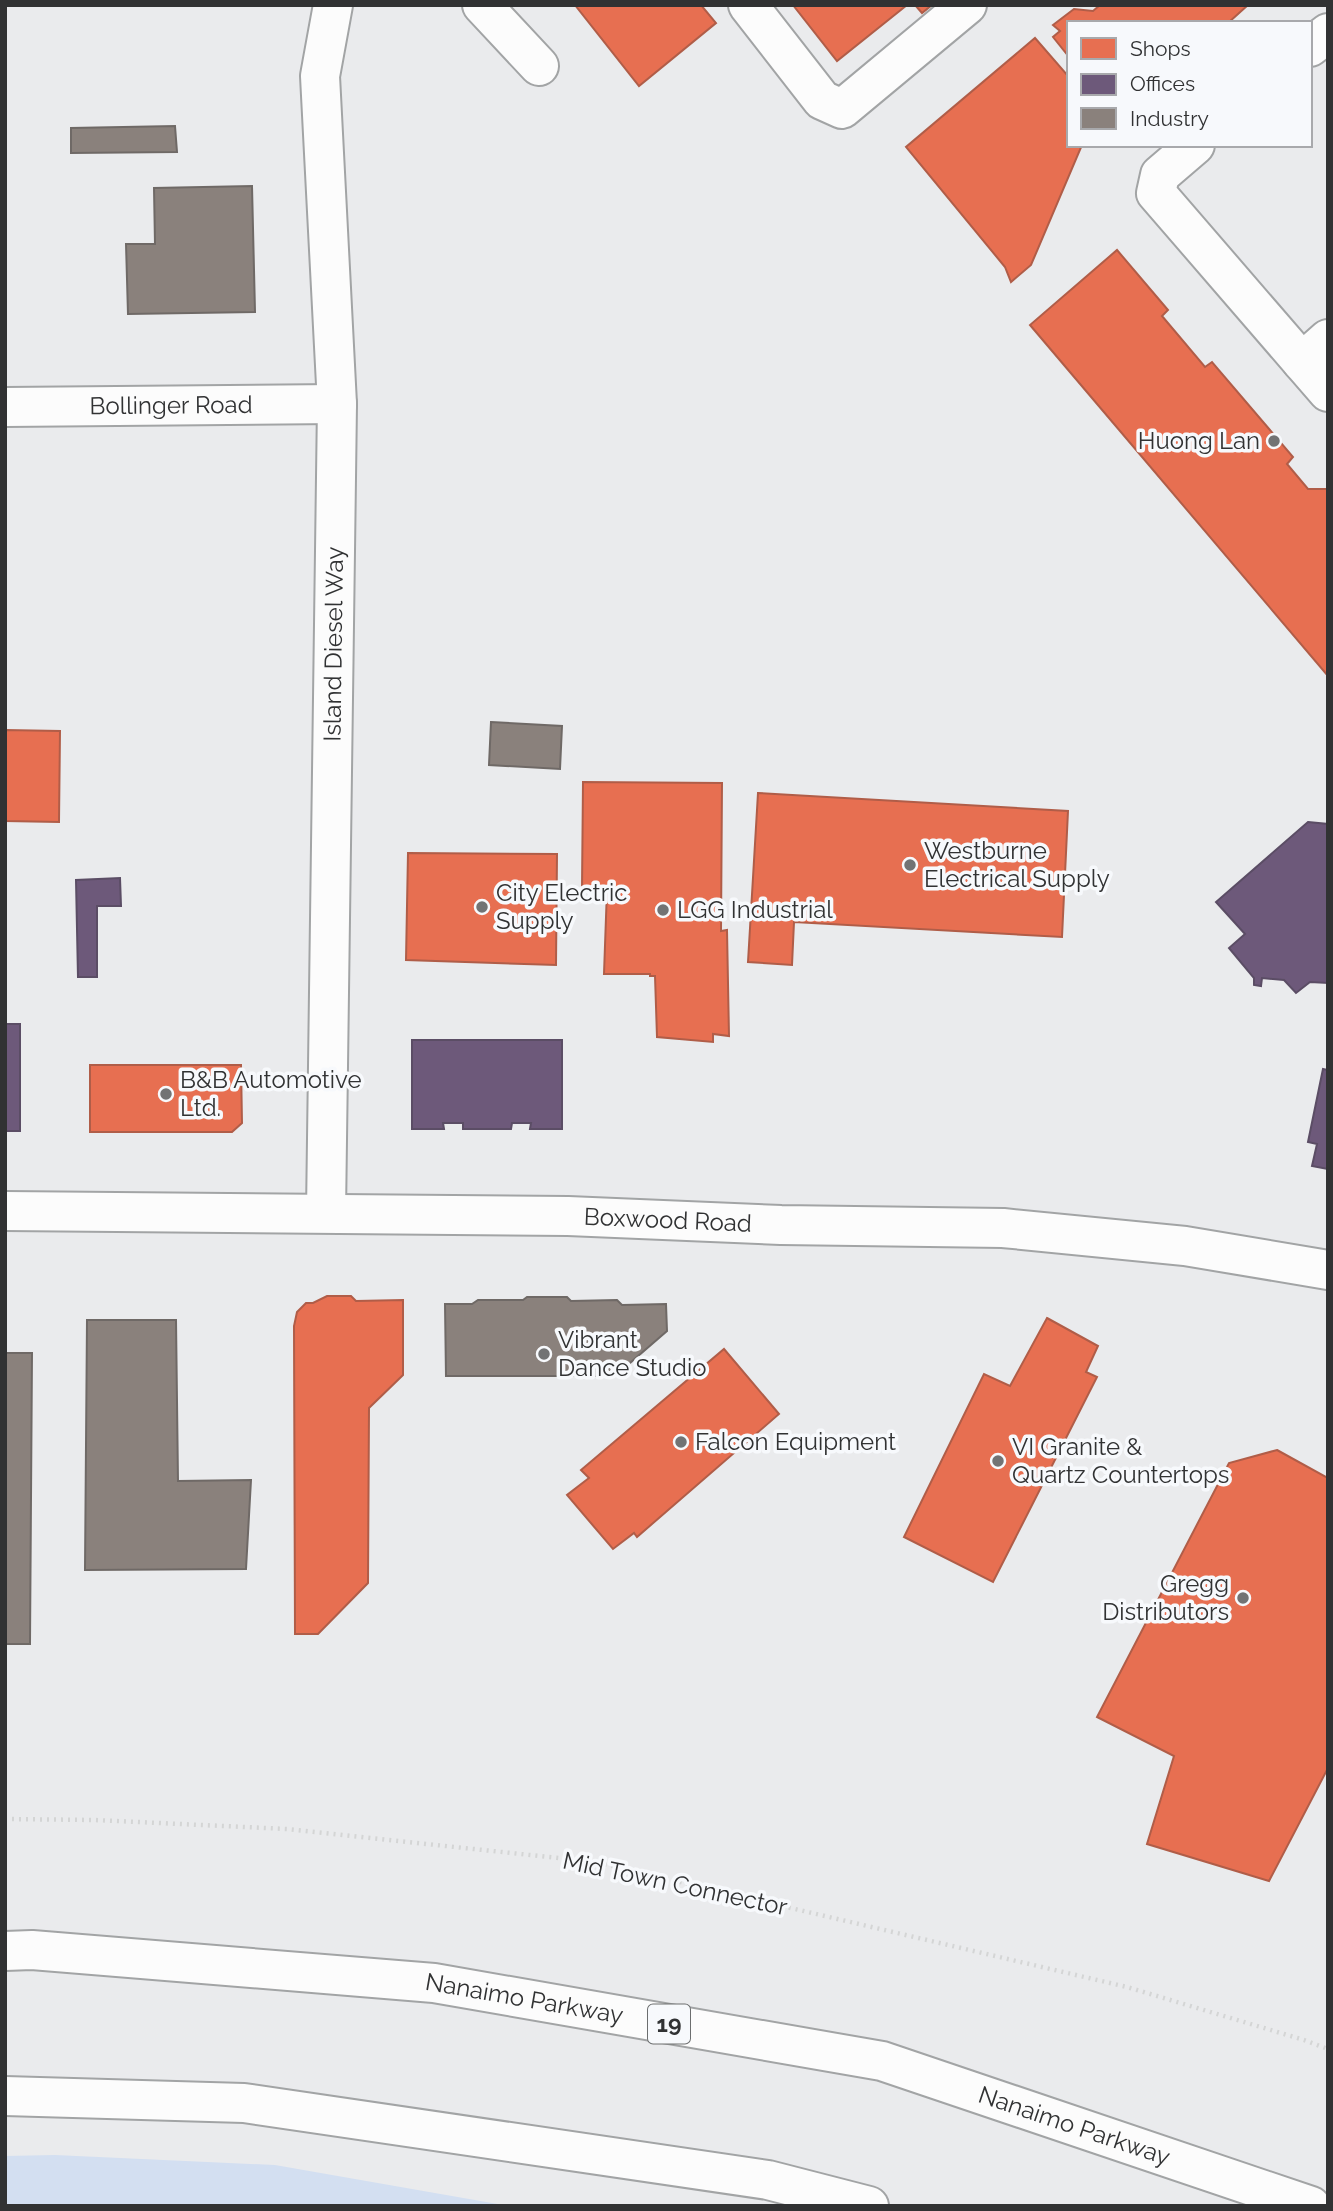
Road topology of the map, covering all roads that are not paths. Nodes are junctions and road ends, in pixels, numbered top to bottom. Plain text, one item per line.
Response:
1 (333, 5) edge
2 (482, 5) edge
3 (748, 5) edge
4 (967, 5) edge
5 (1328, 33) edge
6 (1312, 45) edge
7 (539, 66) dead end
8 (1193, 147) edge
9 (1315, 351) edge
10 (1328, 392) edge
11 (337, 404) junction
12 (5, 407) edge
13 (5, 1211) edge
14 (326, 1213) junction
15 (1328, 1270) edge
16 (5, 1951) edge
17 (5, 2096) edge
18 (869, 2206) edge
19 (1311, 2206) edge

1 - 11 main road, Island Diesel Way
2 - 7 main road
3 - 4 main road
5 - 6 main road
8 - 9 main road
9 - 10 main road
11 - 12 main road, Bollinger Road
11 - 14 main road, Island Diesel Way
13 - 14 main road, Boxwood Road
14 - 15 main road, Boxwood Road
16 - 19 main road, Nanaimo Parkway / 19
17 - 18 main road

